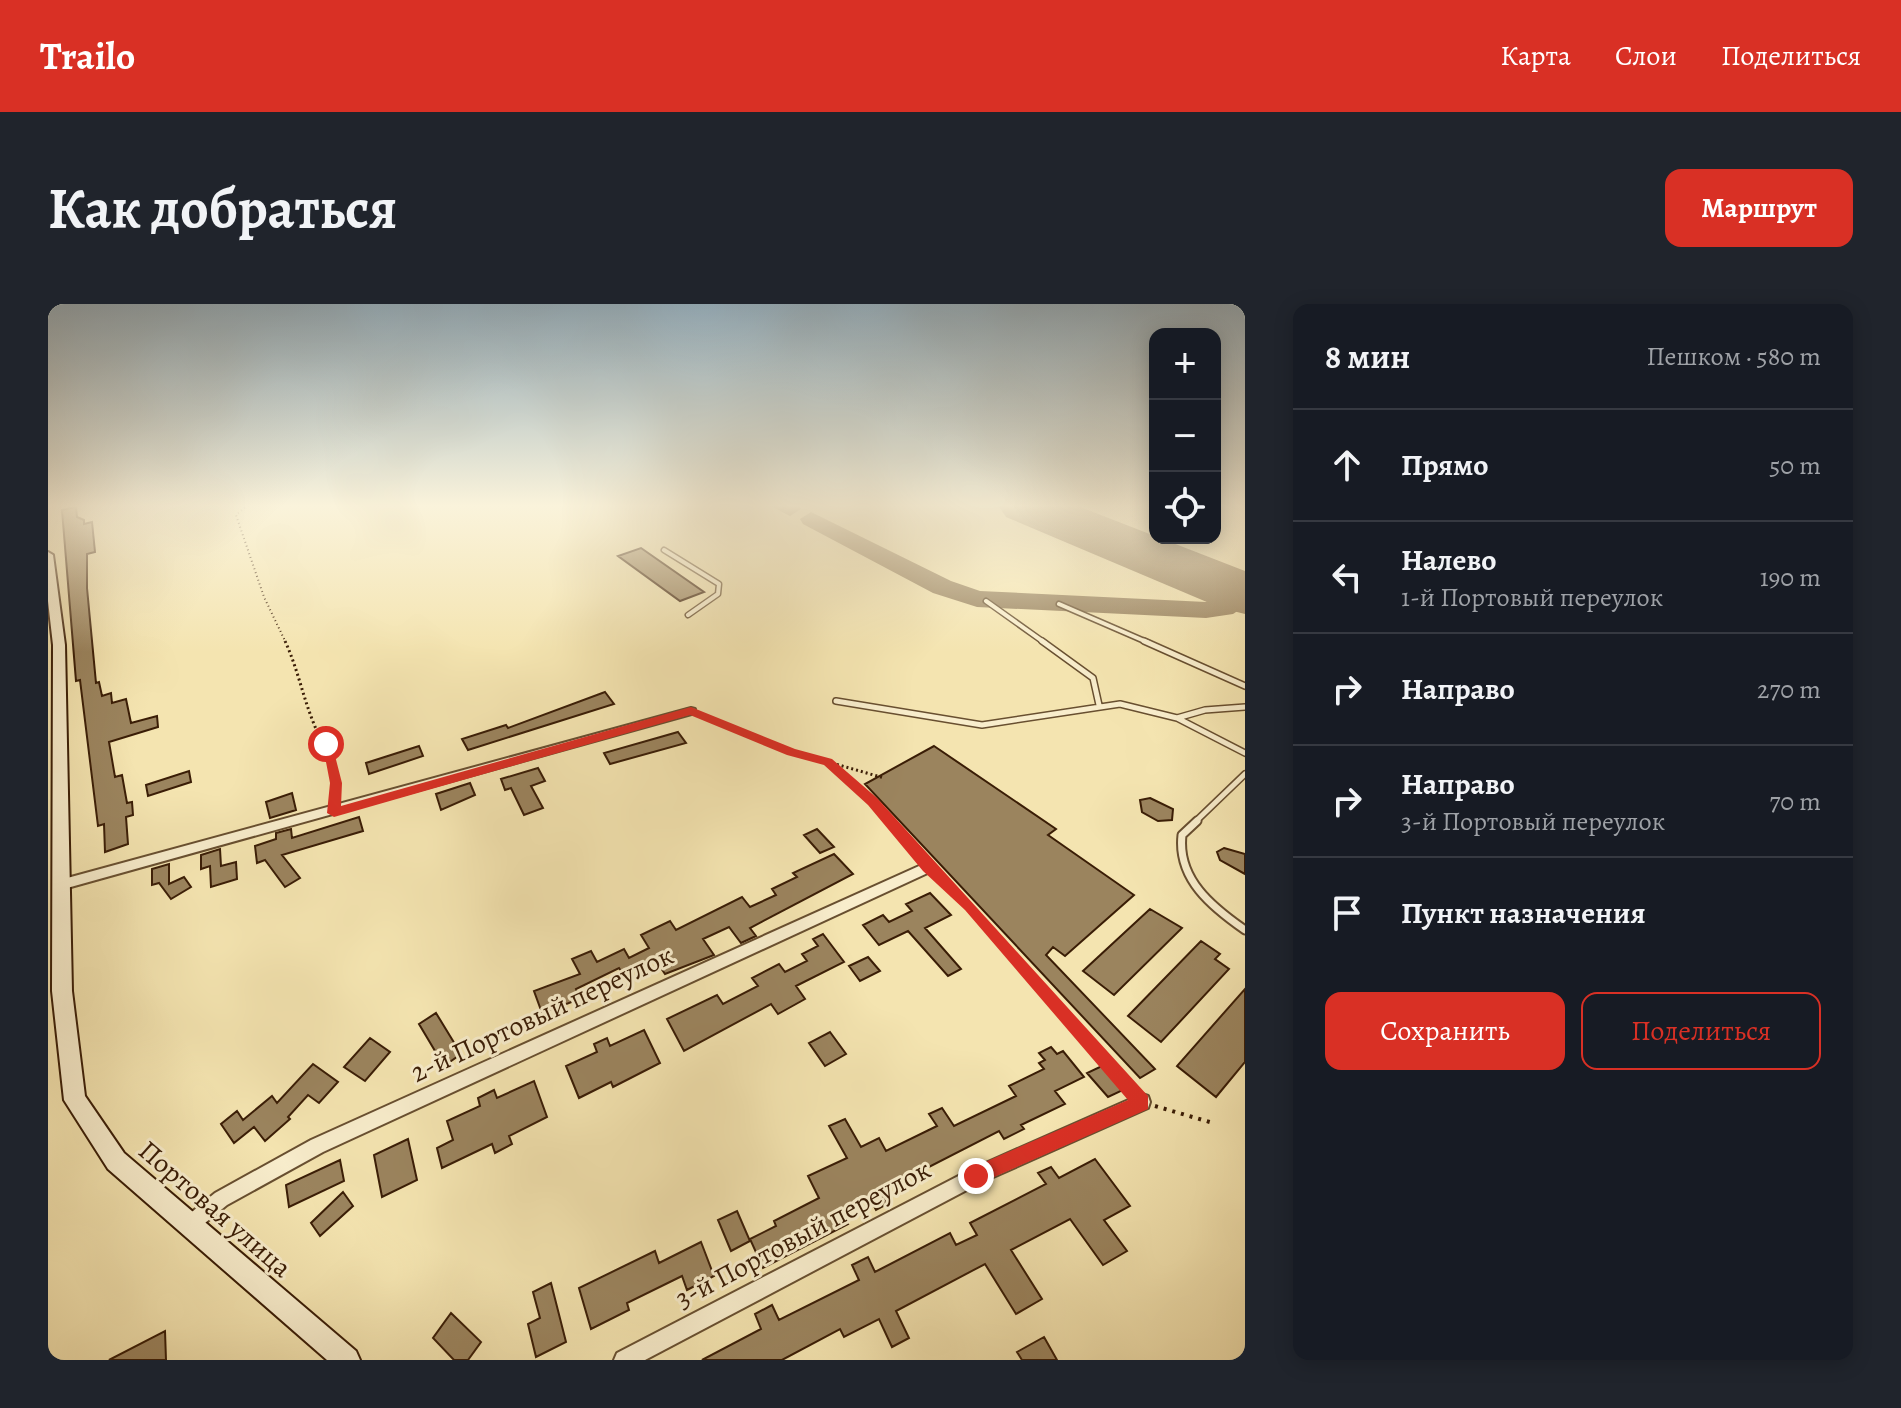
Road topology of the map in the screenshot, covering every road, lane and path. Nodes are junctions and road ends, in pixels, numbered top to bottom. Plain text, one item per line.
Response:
1 (252, 554) edge
2 (671, 554) edge
3 (48, 555) edge
4 (986, 601) dead end
5 (1059, 604) dead end
6 (688, 615) dead end
7 (54, 646) edge
8 (1245, 686) edge
9 (836, 701) dead end
10 (1099, 705) junction
11 (1245, 707) edge
12 (691, 711) joint
13 (1177, 718) junction
14 (1245, 753) edge
15 (828, 762) junction
16 (1245, 774) edge
17 (884, 778) dead end
18 (334, 813) junction
19 (928, 867) junction
20 (60, 885) junction
21 (1245, 930) edge
22 (54, 934) edge
23 (1142, 1102) junction
24 (1213, 1123) dead end
25 (188, 1226) junction
26 (347, 1360) edge
27 (624, 1360) edge

1 - 18 path
2 - 6 lane
3 - 7 street, Портовая улица
4 - 10 lane
5 - 8 lane
7 - 20 street, Портовая улица
9 - 10 lane
10 - 13 lane
11 - 13 lane
12 - 15 path
12 - 18 street
13 - 14 lane
15 - 17 path
15 - 19 path
16 - 21 lane
18 - 20 street
19 - 23 path
19 - 25 street, 2-й Портовый переулок
20 - 22 street, Портовая улица
22 - 25 street, Портовая улица
23 - 24 path
23 - 27 street, 3-й Портовый переулок
25 - 26 street, Портовая улица

